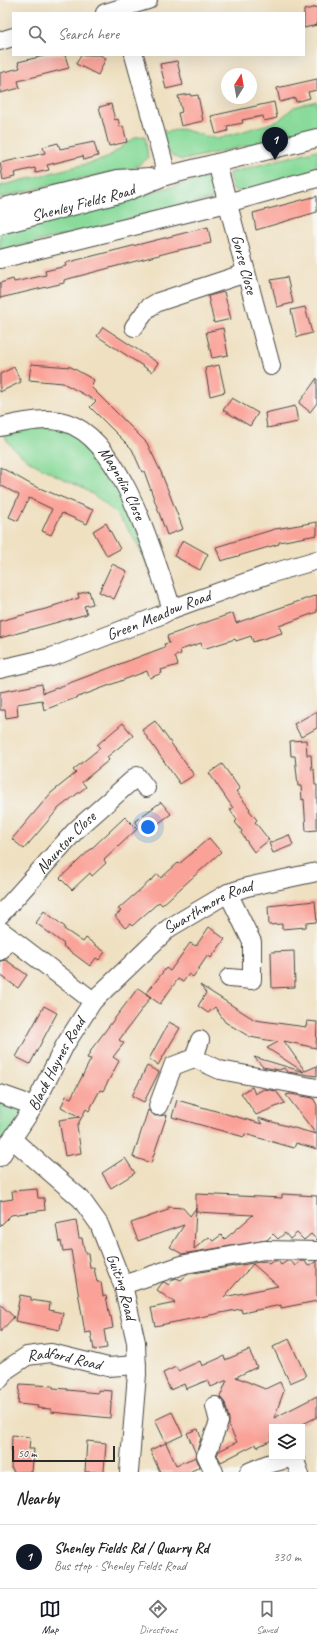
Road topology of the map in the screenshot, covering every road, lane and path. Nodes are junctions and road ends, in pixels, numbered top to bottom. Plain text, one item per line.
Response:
1 (148, 0) edge
2 (117, 9) edge
3 (12, 37) edge
4 (0, 40) edge
5 (134, 56) edge
6 (317, 138) edge
7 (217, 162) junction
8 (165, 176) junction
9 (317, 178) edge
10 (227, 203) junction
11 (0, 208) edge
12 (0, 225) edge
13 (0, 259) edge
14 (246, 274) junction
15 (134, 327) dead end
16 (271, 366) dead end
17 (0, 427) edge
18 (317, 560) edge
19 (172, 609) junction
20 (0, 669) edge
21 (137, 777) dead end
22 (317, 872) edge
23 (228, 894) junction
24 (0, 914) edge
25 (3, 939) edge
26 (118, 976) joint
27 (229, 978) dead end
28 (93, 1001) junction
29 (200, 1040) dead end
30 (194, 1058) junction
31 (317, 1088) edge
32 (0, 1094) edge
33 (34, 1106) junction
34 (158, 1106) dead end
35 (12, 1139) junction
36 (0, 1157) edge
37 (317, 1251) edge
38 (123, 1285) junction
39 (136, 1365) junction
40 (0, 1379) edge
41 (215, 1406) dead end
42 (282, 1460) edge
43 (300, 1460) edge
44 (129, 1472) edge
45 (214, 1472) edge
46 (249, 1472) edge
47 (299, 1472) edge

1 - 2 street
3 - 4 street
5 - 8 street
6 - 7 street, Shenley Fields Road
7 - 8 street, Shenley Fields Road
7 - 10 street, Gorse Close
8 - 11 street, Shenley Fields Road
8 - 12 street, Shenley Fields Road
9 - 10 street
10 - 13 street
10 - 14 street, Gorse Close
14 - 15 street
14 - 16 street, Gorse Close
17 - 19 street, Magnolia Close
18 - 19 street, Green Meadow Road
19 - 20 street, Green Meadow Road
21 - 24 street, Naunton Close
22 - 23 street, Swarthmore Road
23 - 26 street, Swarthmore Road
23 - 27 street
25 - 28 street
26 - 28 street, Black Haynes Road
28 - 33 street, Black Haynes Road
29 - 30 street
30 - 31 street
30 - 34 street
32 - 33 street
33 - 35 street, Black Haynes Road
35 - 36 street, Black Haynes Road
35 - 38 street, Guiting Road
37 - 38 street
38 - 39 street, Guiting Road
39 - 40 street, Radford Road
39 - 44 street, Guiting Road
41 - 45 street
42 - 46 street
43 - 47 street

